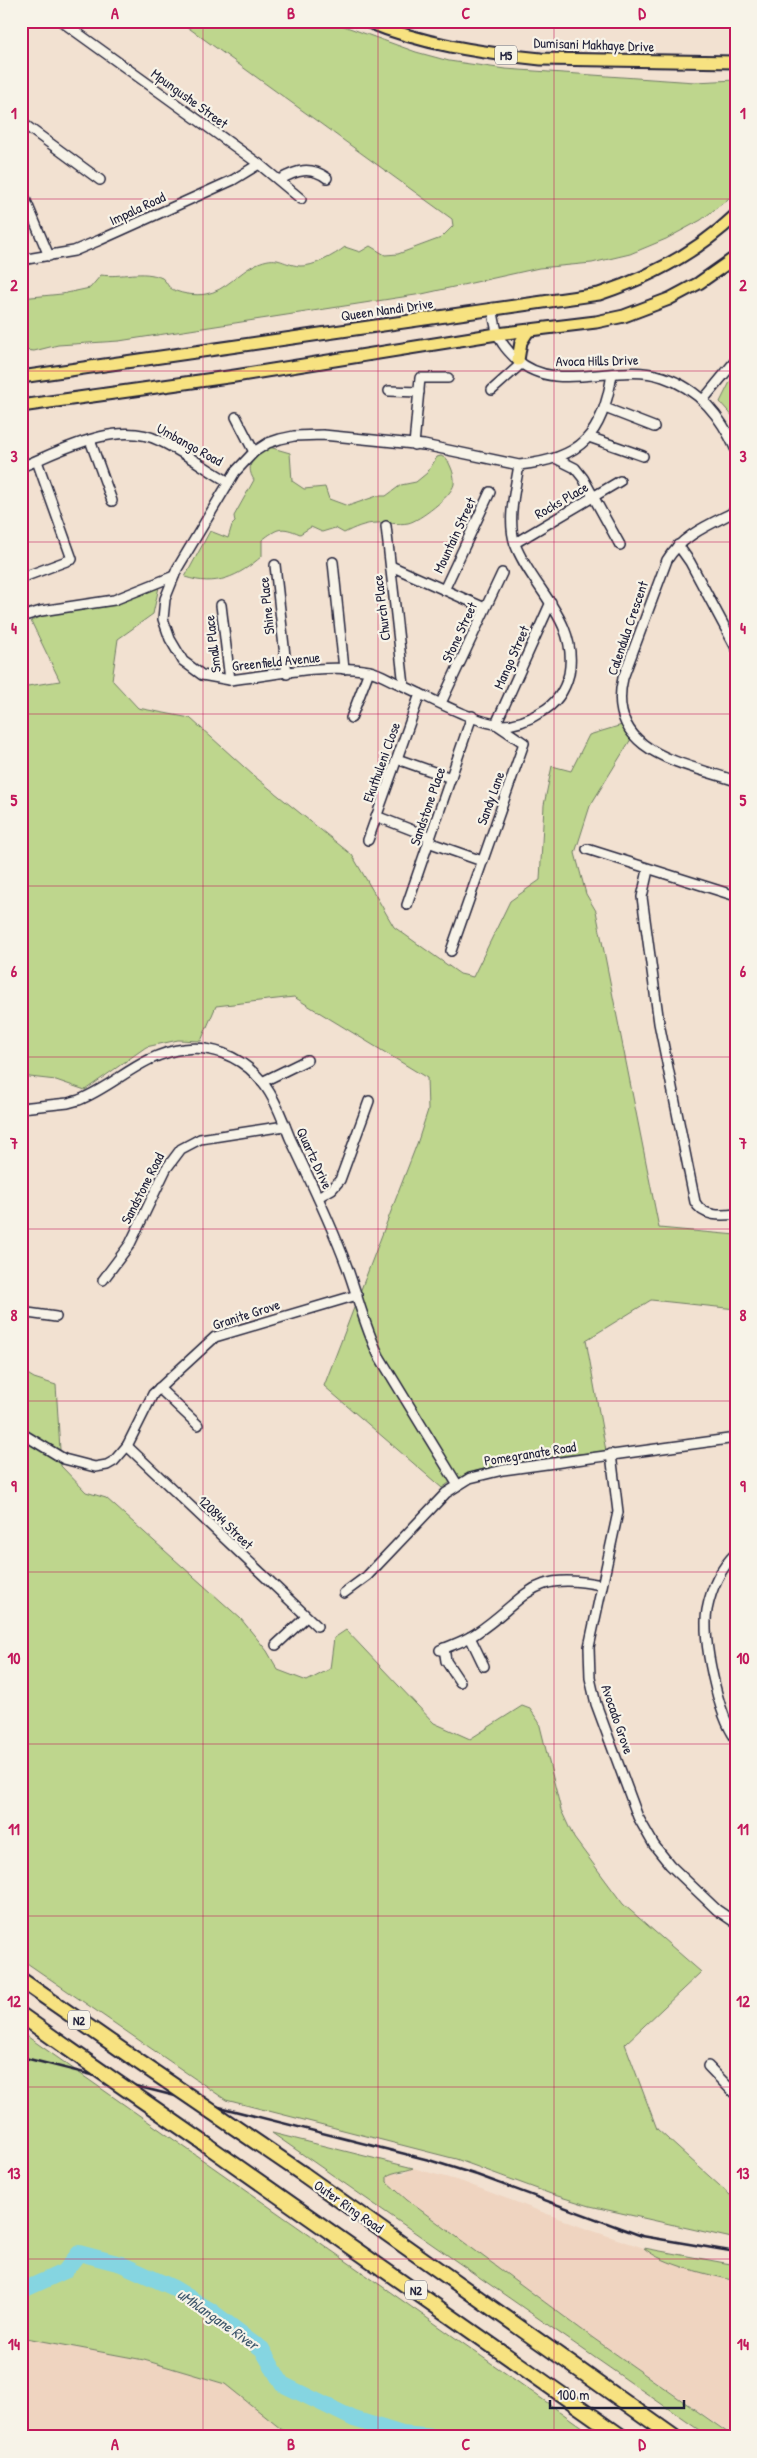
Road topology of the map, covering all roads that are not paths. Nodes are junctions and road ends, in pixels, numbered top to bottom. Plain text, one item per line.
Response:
1 (61, 21) edge
2 (366, 21) edge
3 (736, 62) edge
4 (21, 122) edge
5 (259, 164) junction
6 (327, 178) dead end
7 (100, 180) dead end
8 (279, 180) junction
9 (21, 189) edge
10 (301, 199) dead end
11 (736, 215) edge
12 (49, 256) junction
13 (736, 257) edge
14 (21, 260) edge
15 (492, 308) junction
16 (528, 330) junction
17 (498, 334) junction
18 (736, 360) edge
19 (519, 362) junction
20 (612, 374) junction
21 (21, 377) edge
22 (448, 378) dead end
23 (492, 390) dead end
24 (389, 391) dead end
25 (419, 392) junction
26 (703, 400) junction
27 (21, 406) edge
28 (605, 408) junction
29 (236, 417) dead end
30 (654, 427) dead end
31 (589, 437) junction
32 (90, 440) junction
33 (414, 444) junction
34 (736, 450) edge
35 (254, 452) junction
36 (643, 456) dead end
37 (557, 459) junction
38 (37, 461) junction
39 (519, 466) junction
40 (21, 467) edge
41 (620, 481) dead end
42 (229, 482) junction
43 (490, 492) dead end
44 (593, 497) junction
45 (112, 501) dead end
46 (736, 511) edge
47 (386, 526) dead end
48 (515, 543) junction
49 (620, 545) dead end
50 (678, 545) junction
51 (333, 562) dead end
52 (275, 565) dead end
53 (391, 566) junction
54 (502, 573) dead end
55 (174, 576) junction
56 (21, 578) edge
57 (444, 590) junction
58 (551, 602) junction
59 (221, 605) dead end
60 (485, 608) junction
61 (21, 617) edge
62 (736, 648) edge
63 (344, 669) junction
64 (369, 671) junction
65 (287, 674) junction
66 (230, 680) junction
67 (404, 686) junction
68 (420, 694) junction
69 (441, 703) junction
70 (472, 716) junction
71 (351, 718) dead end
72 (496, 724) junction
73 (396, 759) junction
74 (451, 778) junction
75 (736, 781) edge
76 (376, 816) junction
77 (368, 840) dead end
78 (429, 840) junction
79 (587, 848) dead end
80 (482, 861) junction
81 (648, 870) junction
82 (736, 896) edge
83 (407, 904) dead end
84 (451, 951) dead end
85 (307, 1060) dead end
86 (262, 1082) junction
87 (369, 1101) dead end
88 (21, 1108) edge
89 (285, 1126) junction
90 (318, 1197) junction
91 (736, 1214) edge
92 (103, 1280) dead end
93 (357, 1295) junction
94 (21, 1312) edge
95 (56, 1317) dead end
96 (159, 1388) junction
97 (198, 1425) dead end
98 (21, 1433) edge
99 (736, 1438) edge
100 (127, 1446) junction
101 (610, 1454) junction
102 (457, 1484) junction
103 (736, 1552) edge
104 (601, 1585) junction
105 (344, 1593) dead end
106 (305, 1618) junction
107 (316, 1626) dead end
108 (470, 1637) junction
109 (276, 1645) dead end
110 (484, 1666) dead end
111 (460, 1682) dead end
112 (732, 1728) edge
113 (736, 1740) edge
114 (736, 1923) edge
115 (21, 1980) edge
116 (21, 2015) edge
117 (708, 2066) dead end
118 (736, 2095) edge
119 (622, 2437) edge
120 (674, 2437) edge

1 - 5 street, Mpungushe Street
2 - 3 main road, Dumisani Makhaye Drive / M5
4 - 7 street
5 - 8 street, Mpungushe Street
5 - 12 street, Impala Road
6 - 8 street
8 - 10 street, Mpungushe Street
9 - 12 street
11 - 15 main road, Queen Nandi Drive
12 - 14 street, Impala Road
13 - 16 main road
15 - 17 street, Avoca Hills Drive
15 - 21 main road, Queen Nandi Drive
16 - 17 main road
16 - 19 main road
17 - 19 street, Avoca Hills Drive
17 - 27 main road
18 - 26 street
19 - 20 street, Avoca Hills Drive
19 - 23 street
20 - 26 street, Avoca Hills Drive
20 - 28 street, Greenfield Avenue
22 - 25 street
24 - 25 street
25 - 33 street
26 - 34 street, Avoca Hills Drive
28 - 30 street
28 - 31 street, Greenfield Avenue
29 - 35 street
31 - 36 street
31 - 37 street, Greenfield Avenue
32 - 38 street, Umbango Road
32 - 42 street, Umbango Road
32 - 45 street
33 - 35 street, Greenfield Avenue
33 - 39 street, Greenfield Avenue
35 - 42 street, Greenfield Avenue
37 - 39 street, Greenfield Avenue
37 - 44 street
38 - 40 street, Umbango Road
38 - 56 street
39 - 48 street, Greenfield Avenue
41 - 44 street, Rocks Place
42 - 55 street, Greenfield Avenue
43 - 57 street, Mountain Street
44 - 48 street, Rocks Place
44 - 49 street
46 - 50 street, Calendula Crescent
47 - 53 street, Church Place
48 - 58 street, Greenfield Avenue
50 - 62 street
50 - 75 street, Calendula Crescent
51 - 63 street
52 - 65 street, Shine Place
53 - 57 street
53 - 67 street, Church Place
54 - 60 street, Stone Street
55 - 61 street
55 - 66 street, Greenfield Avenue
57 - 60 street
58 - 72 street, Mango Street
58 - 72 street, Greenfield Avenue
59 - 66 street, Small Place
60 - 69 street, Stone Street
63 - 64 street, Greenfield Avenue
63 - 65 street, Greenfield Avenue
64 - 67 street, Greenfield Avenue
64 - 71 street
65 - 66 street, Greenfield Avenue
67 - 68 street, Greenfield Avenue
68 - 69 street, Greenfield Avenue
68 - 73 street, Ekuthuleni Close
69 - 70 street, Greenfield Avenue
70 - 72 street, Greenfield Avenue
70 - 74 street, Sandstone Place
72 - 80 street, Sandy Lane
73 - 74 street
73 - 76 street, Ekuthuleni Close
74 - 78 street, Sandstone Place
76 - 77 street, Ekuthuleni Close
76 - 78 street
78 - 80 street
78 - 83 street, Sandstone Place
79 - 81 street
80 - 84 street, Sandy Lane
81 - 82 street
81 - 91 street
85 - 86 street
86 - 88 street, Quartz Drive
86 - 89 street, Quartz Drive
87 - 90 street
89 - 90 street, Quartz Drive
89 - 92 street, Sandstone Road
90 - 93 street, Quartz Drive
93 - 96 street, Granite Grove
93 - 102 street, Quartz Drive
94 - 95 street
96 - 97 street
96 - 100 street, Granite Grove
98 - 100 street, Granite Grove
99 - 101 street, Pomegranate Road
100 - 106 street, 120844 Street
101 - 102 street, Pomegranate Road
101 - 104 street, Avocado Grove
102 - 105 street, Pomegranate Road
103 - 112 street
104 - 108 street
104 - 114 street, Avocado Grove
106 - 107 street, 120844 Street
106 - 109 street
108 - 110 street
108 - 111 street
112 - 113 street
115 - 120 highway, Outer Ring Road / N2, bridge
116 - 119 highway, N2, bridge
117 - 118 street

